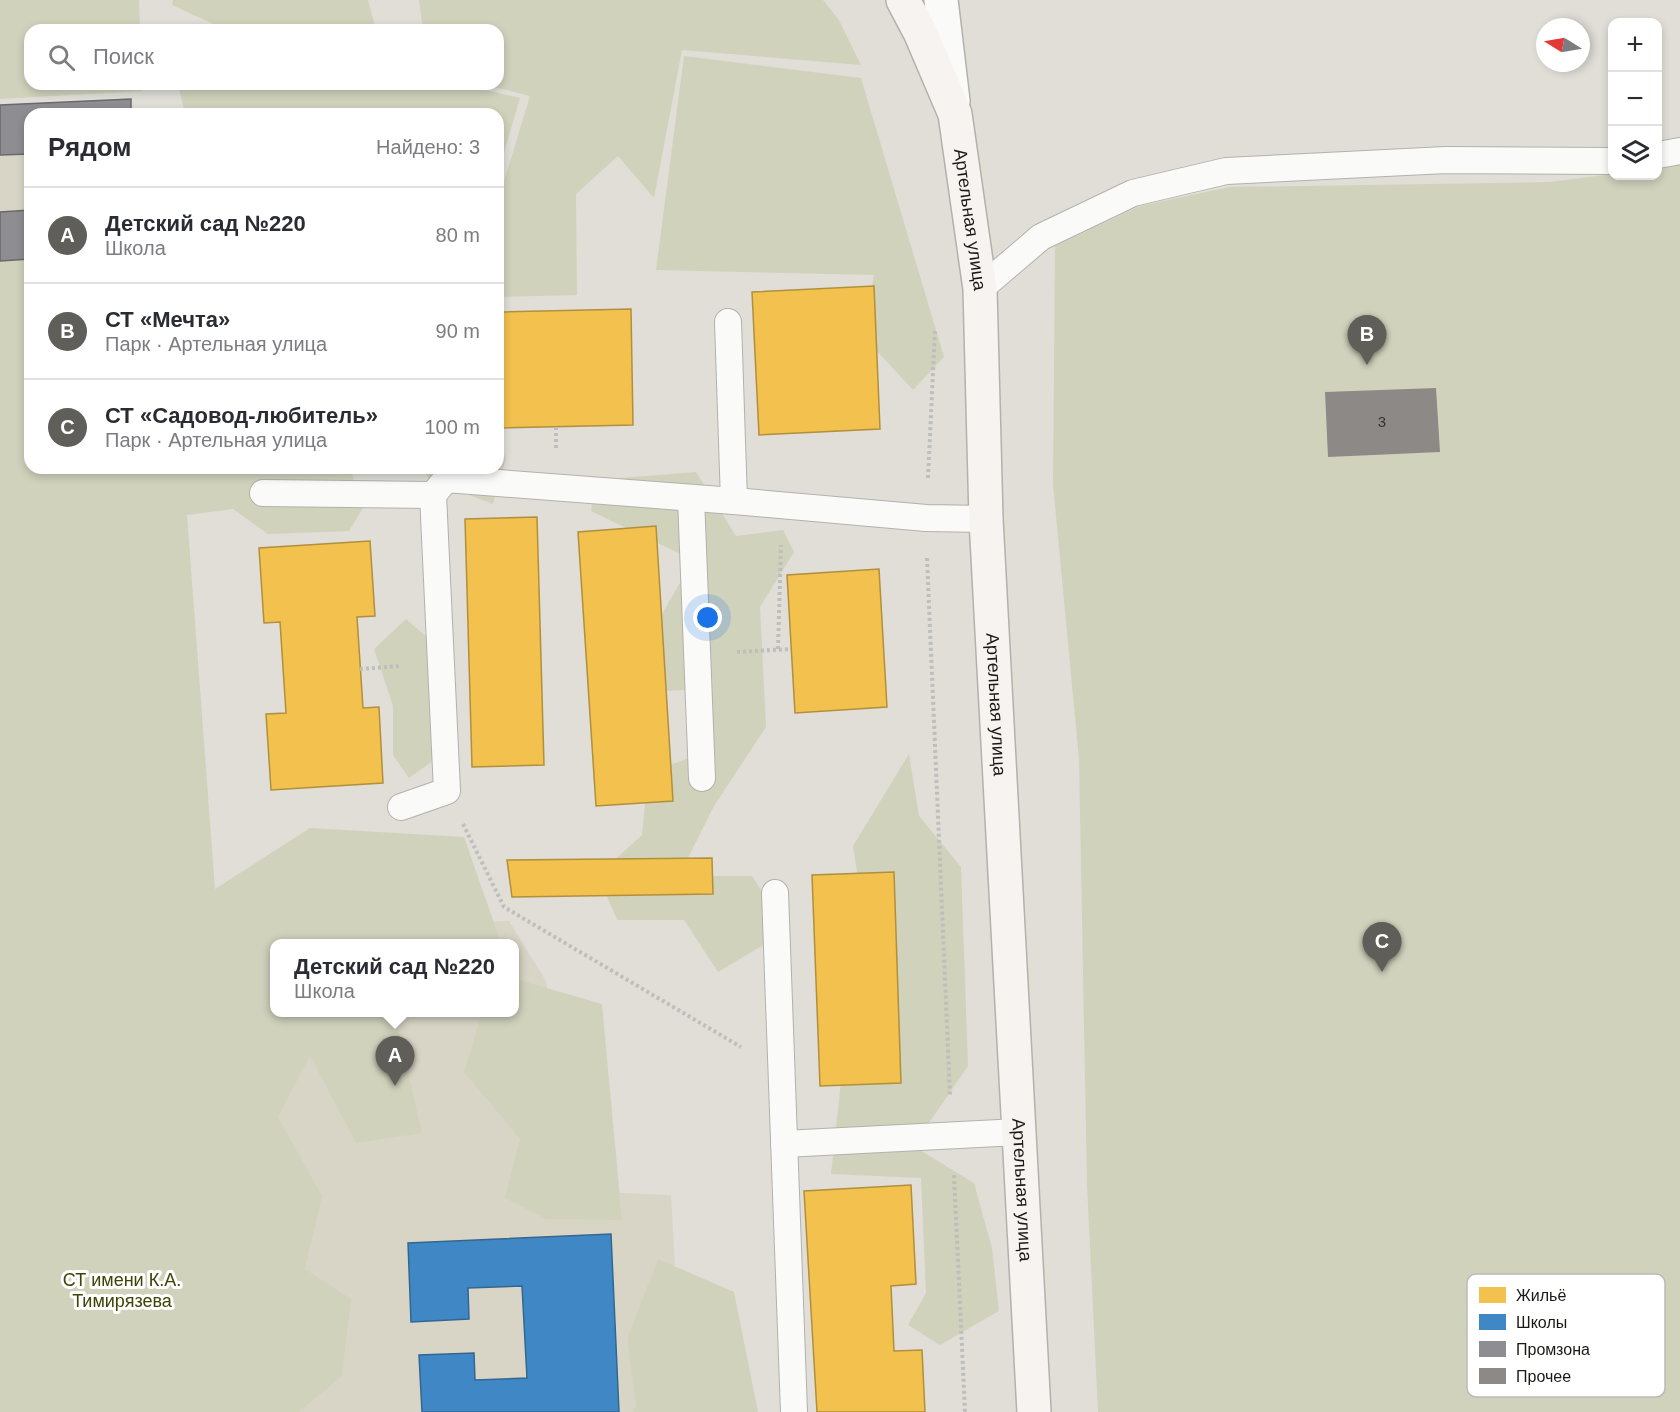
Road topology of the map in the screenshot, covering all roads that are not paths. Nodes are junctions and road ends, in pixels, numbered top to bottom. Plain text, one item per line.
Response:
1 (903, 0) edge
2 (941, 0) edge
3 (955, 114) junction
4 (1680, 152) edge
5 (1662, 154) edge
6 (1608, 160) edge
7 (980, 289) junction
8 (728, 322) dead end
9 (263, 494) dead end
10 (433, 495) junction
11 (691, 498) junction
12 (734, 501) junction
13 (986, 519) junction
14 (702, 778) dead end
15 (401, 807) dead end
16 (775, 893) dead end
17 (1020, 1132) junction
18 (784, 1144) junction
19 (794, 1412) edge
20 (1035, 1412) edge

1 - 3 street
2 - 3 street, Артельная улица
3 - 7 street, Артельная улица
4 - 5 lane
6 - 7 lane
7 - 13 street, Артельная улица
8 - 12 lane
9 - 10 lane
10 - 11 lane
10 - 15 lane
11 - 12 lane
11 - 14 lane
12 - 13 lane
13 - 17 street, Артельная улица
16 - 18 lane
17 - 18 lane
17 - 20 street, Артельная улица
18 - 19 lane

